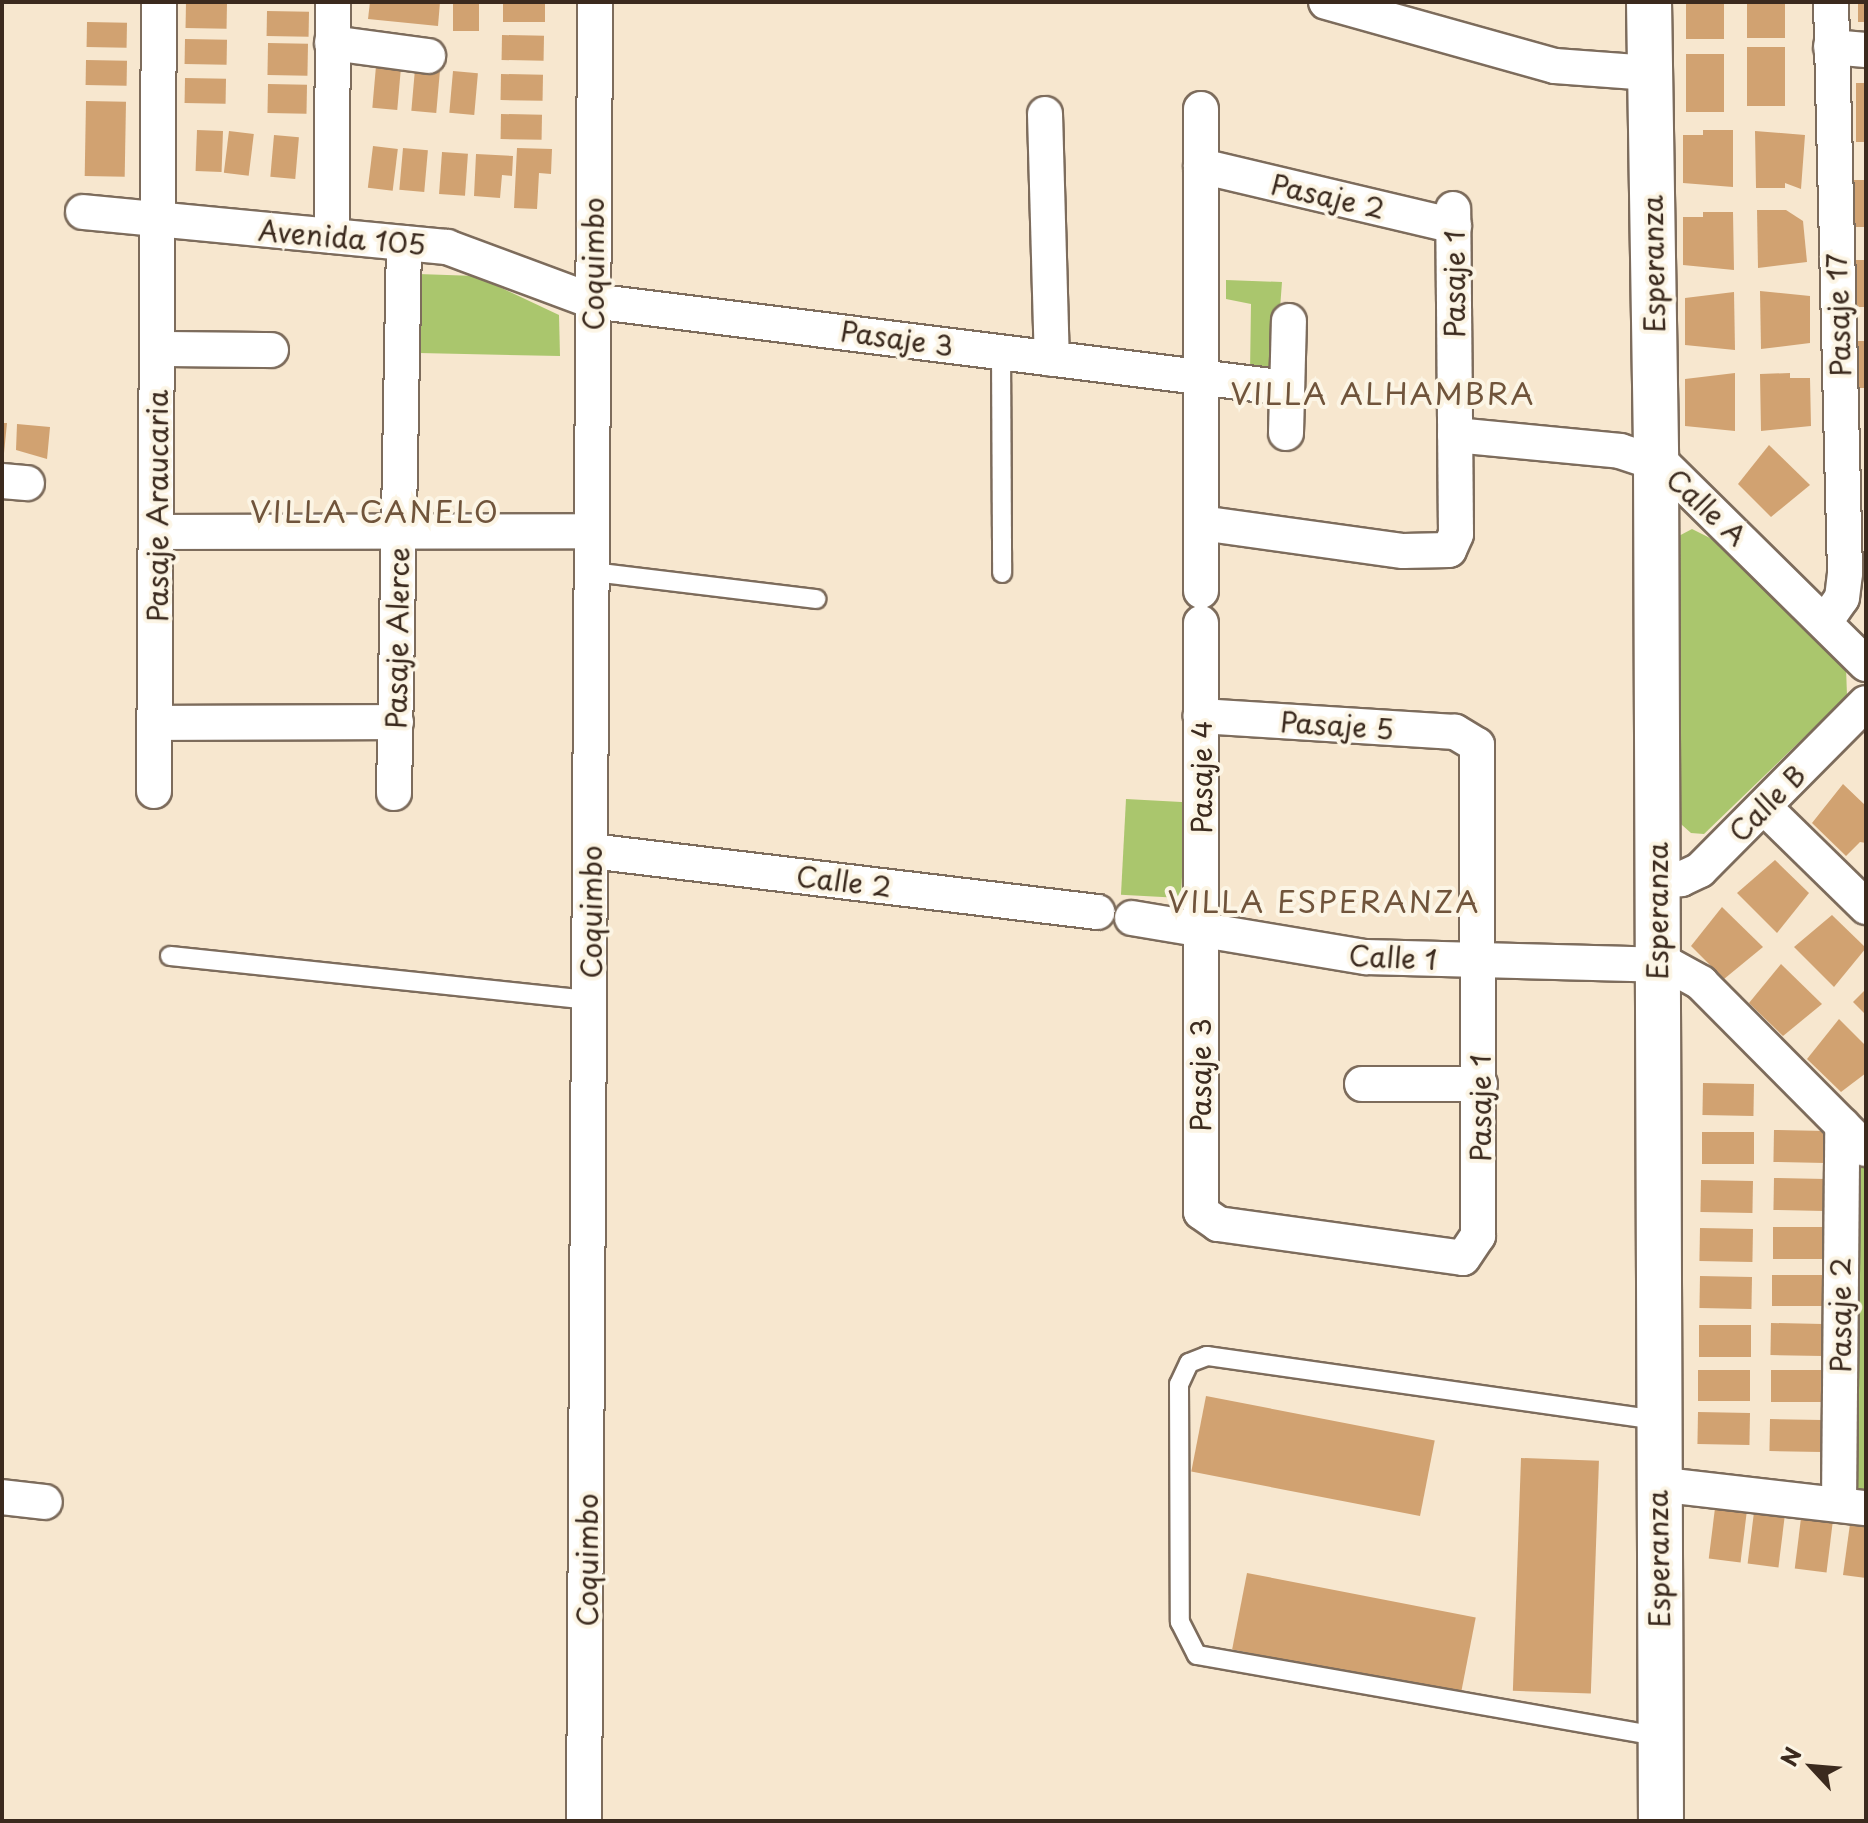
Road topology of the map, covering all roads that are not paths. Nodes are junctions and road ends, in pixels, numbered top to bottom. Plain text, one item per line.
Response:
1 (159, 2) edge
2 (333, 2) edge
3 (595, 2) edge
4 (1326, 2) edge
5 (1649, 2) edge
6 (1831, 2) edge
7 (332, 43) junction
8 (1831, 47) junction
9 (1866, 50) edge
10 (428, 56) dead end
11 (1650, 73) junction
12 (1201, 109) dead end
13 (1045, 114) dead end
14 (1201, 166) junction
15 (83, 212) dead end
16 (1454, 218) joint
17 (159, 220) junction
18 (332, 236) junction
19 (404, 243) junction
20 (592, 301) junction
21 (1289, 321) dead end
22 (159, 349) junction
23 (271, 350) dead end
24 (1001, 352) junction
25 (1052, 359) junction
26 (1201, 378) junction
27 (1287, 388) junction
28 (1286, 433) dead end
29 (1455, 435) junction
30 (1656, 462) junction
31 (1866, 465) edge
32 (1843, 489) junction
33 (1201, 523) junction
34 (592, 531) junction
35 (157, 532) junction
36 (399, 532) junction
37 (593, 572) junction
38 (1002, 573) dead end
39 (816, 599) dead end
40 (1825, 622) junction
41 (1866, 664) edge
42 (1866, 703) edge
43 (1201, 716) junction
44 (396, 722) junction
45 (155, 723) junction
46 (1471, 738) joint
47 (154, 791) dead end
48 (394, 793) dead end
49 (1764, 807) junction
50 (591, 851) junction
51 (1657, 880) junction
52 (1866, 907) edge
53 (1097, 912) dead end
54 (1132, 918) dead end
55 (1200, 932) junction
56 (170, 956) dead end
57 (1480, 960) junction
58 (1657, 963) junction
59 (591, 1000) junction
60 (1362, 1084) dead end
61 (1480, 1084) junction
62 (1842, 1125) junction
63 (1866, 1149) edge
64 (1471, 1253) joint
65 (1657, 1420) junction
66 (1657, 1484) junction
67 (2, 1497) edge
68 (45, 1502) dead end
69 (1852, 1507) edge
70 (1660, 1737) junction
71 (584, 1821) edge
72 (1661, 1821) edge

1 - 17 street, Pasaje Araucaria
2 - 7 street
3 - 20 street, Coquimbo
4 - 11 street
5 - 11 street, Esperanza
6 - 8 street, Pasaje 17
7 - 10 street
7 - 18 street
8 - 9 street
8 - 32 street, Pasaje 17
11 - 30 street, Esperanza
12 - 14 street
13 - 25 street
14 - 16 street, Pasaje 2
14 - 26 street
15 - 17 street, Avenida 105
16 - 29 street, Pasaje 1
17 - 18 street, Avenida 105
17 - 22 street, Pasaje Araucaria
18 - 19 street, Avenida 105
19 - 20 street, Avenida 105
19 - 36 street, Pasaje Alerce
20 - 24 street, Pasaje 3
20 - 34 street, Coquimbo
21 - 27 street
22 - 23 street
22 - 35 street, Pasaje Araucaria
24 - 25 street, Pasaje 3
24 - 38 lane
25 - 26 street, Pasaje 3
26 - 27 street, Pasaje 3
26 - 33 street
27 - 28 street
29 - 30 street, Calle A
29 - 33 street, Pasaje 1
30 - 40 street, Calle A
30 - 51 street, Esperanza
31 - 32 street
32 - 40 street, Pasaje 17
33 - 43 street, Pasaje 4
34 - 36 street
34 - 37 street, Coquimbo
35 - 36 street
35 - 45 street, Pasaje Araucaria
36 - 44 street, Pasaje Alerce
37 - 39 lane
37 - 50 street, Coquimbo
40 - 41 street, Calle A
42 - 49 street, Calle B
43 - 46 street, Pasaje 5
43 - 55 street, Pasaje 4
44 - 45 street
44 - 48 street, Pasaje Alerce
45 - 47 street, Pasaje Araucaria
46 - 57 street, Pasaje 1
49 - 51 street, Calle B
49 - 52 street
50 - 53 street, Calle 2
50 - 59 street, Coquimbo
51 - 58 street, Esperanza
54 - 55 street, Calle 1
55 - 57 street, Calle 1
55 - 64 street, Pasaje 3
56 - 59 lane
57 - 58 street, Calle 1
57 - 61 street, Pasaje 1
58 - 62 street
58 - 65 street, Esperanza
59 - 71 street, Coquimbo
60 - 61 street
61 - 64 street, Pasaje 1
62 - 63 street
62 - 69 street, Pasaje 2
65 - 66 street, Esperanza
65 - 70 lane
66 - 69 street
66 - 70 street, Esperanza
67 - 68 street
70 - 72 street, Esperanza

